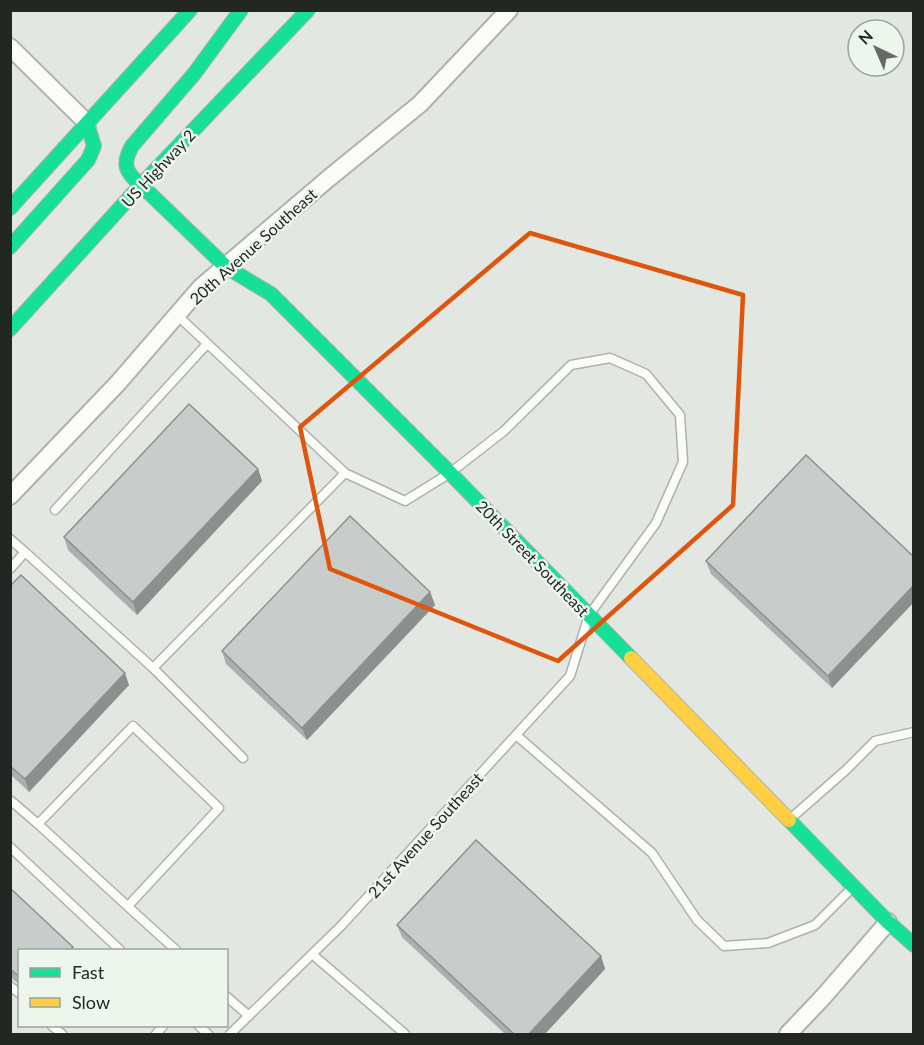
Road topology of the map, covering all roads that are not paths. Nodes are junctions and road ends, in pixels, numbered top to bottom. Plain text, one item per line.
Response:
1 (190, 10) edge
2 (241, 10) edge
3 (308, 10) edge
4 (510, 10) edge
5 (10, 46) edge
6 (87, 123) junction
7 (141, 185) junction
8 (10, 208) edge
9 (10, 247) edge
10 (226, 267) junction
11 (177, 315) junction
12 (10, 329) edge
13 (207, 344) junction
14 (345, 473) junction
15 (450, 473) junction
16 (10, 496) edge
17 (55, 510) dead end
18 (10, 539) edge
19 (26, 552) junction
20 (10, 569) edge
21 (589, 615) junction
22 (153, 668) junction
23 (914, 732) edge
24 (516, 735) junction
25 (243, 758) dead end
26 (10, 800) edge
27 (789, 821) junction
28 (38, 824) junction
29 (10, 847) edge
30 (853, 886) junction
31 (128, 906) junction
32 (888, 922) junction
33 (914, 945) edge
34 (118, 949) edge
35 (174, 949) edge
36 (312, 954) junction
37 (228, 998) edge
38 (249, 1016) junction
39 (230, 1035) edge
40 (405, 1035) edge
41 (788, 1035) edge

1 - 6 main road
2 - 7 main road, 20th Street Southeast
3 - 7 main road, US Highway 2
4 - 10 street, 20th Avenue Southeast
5 - 6 street
6 - 8 main road
6 - 9 main road
7 - 10 main road, 20th Street Southeast
7 - 12 main road, US Highway 2
10 - 11 street, 20th Avenue Southeast
10 - 15 main road, 20th Street Southeast
11 - 13 lane
11 - 16 street, 20th Avenue Southeast
13 - 14 lane
13 - 17 lane
14 - 15 lane, 21st Avenue Southeast
14 - 22 lane
15 - 21 main road, 20th Street Southeast
15 - 21 lane, 21st Avenue Southeast
18 - 19 lane
19 - 20 lane
19 - 22 lane
21 - 24 lane, 21st Avenue Southeast
21 - 27 main road, 20th Street Southeast
22 - 25 lane
23 - 27 lane
24 - 30 lane
24 - 36 lane, 21st Avenue Southeast
26 - 28 lane
27 - 30 main road, 20th Street Southeast
28 - 31 lane
28 - 31 lane
29 - 34 lane
30 - 32 main road, 20th Street Southeast
31 - 35 lane
32 - 33 main road, 20th Street Southeast
32 - 41 street
36 - 38 lane, 21st Avenue Southeast
36 - 40 lane
37 - 38 lane
38 - 39 lane, 21st Avenue Southeast

